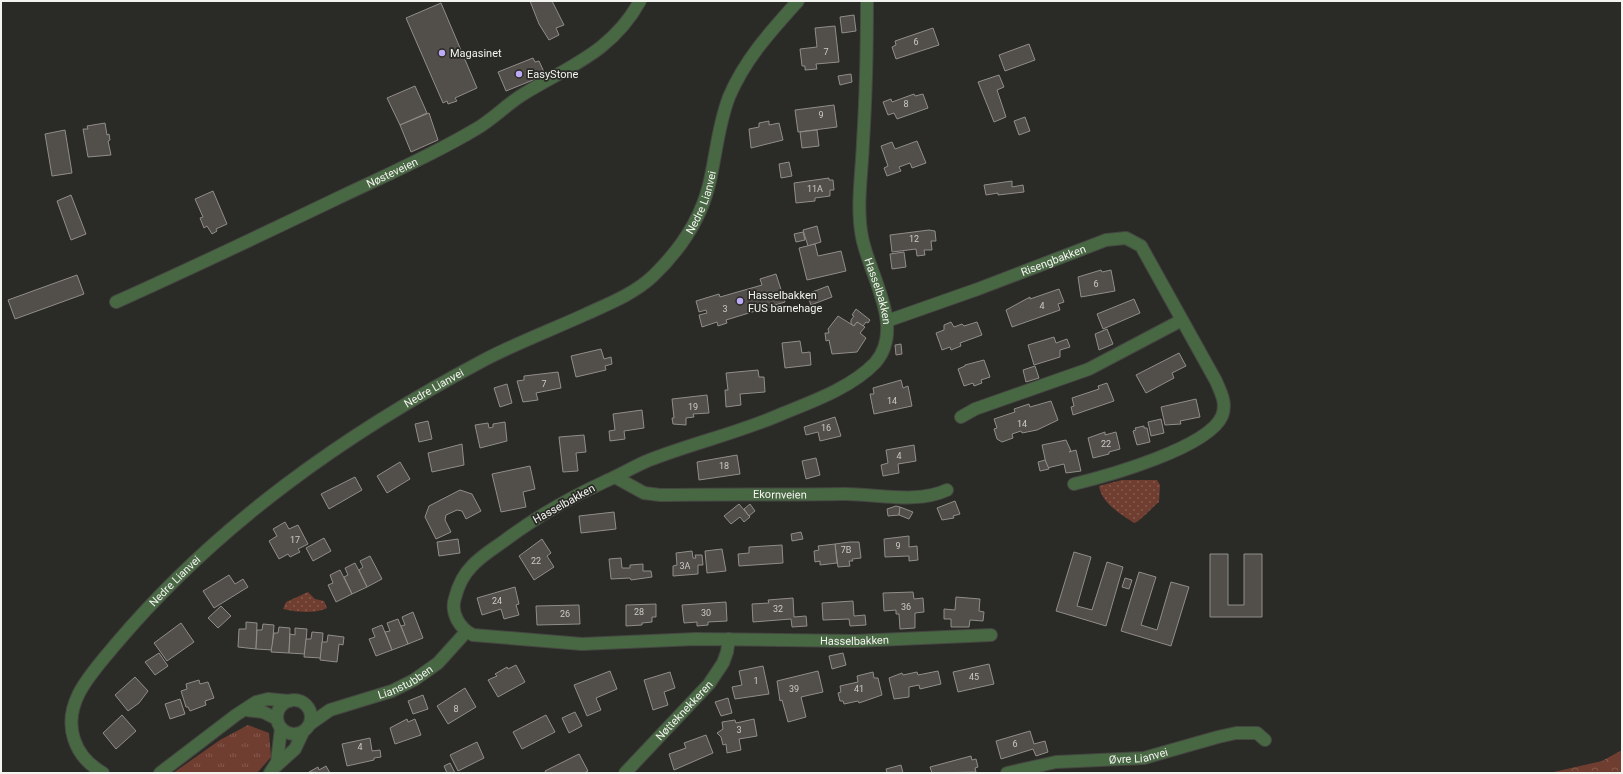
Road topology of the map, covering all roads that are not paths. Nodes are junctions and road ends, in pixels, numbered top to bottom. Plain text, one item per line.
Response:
1 (640, 1) edge
2 (798, 1) edge
3 (867, 1) edge
4 (116, 302) dead end
5 (1182, 320) junction
6 (887, 321) junction
7 (961, 417) dead end
8 (615, 477) junction
9 (1074, 484) dead end
10 (947, 490) dead end
11 (466, 632) junction
12 (991, 635) dead end
13 (729, 639) junction
14 (289, 701) junction
15 (305, 703) junction
16 (246, 710) junction
17 (330, 710) junction
18 (279, 724) junction
19 (306, 728) junction
20 (1265, 740) dead end
21 (272, 770) edge
22 (103, 773) edge
23 (160, 773) edge
24 (624, 773) edge
25 (1007, 773) edge

1 - 4 street, Nøsteveien
2 - 22 street, Nedre Lianvei
3 - 6 street, Hasselbakken
5 - 6 street, Risengbakken
5 - 7 street
5 - 9 street, Risengbakken
6 - 8 street, Hasselbakken
8 - 10 street, Ekornveien
8 - 11 street, Hasselbakken
11 - 13 street, Hasselbakken
11 - 17 street, Lianstubben
12 - 13 street, Hasselbakken
13 - 24 street, Nøtteknekkeren
14 - 15 street
14 - 16 street
14 - 18 street
15 - 17 street
15 - 19 street
16 - 18 street
16 - 23 street
17 - 19 street, Lianstubben
18 - 19 street
18 - 21 street
19 - 21 street
20 - 25 street, Øvre Lianvei

